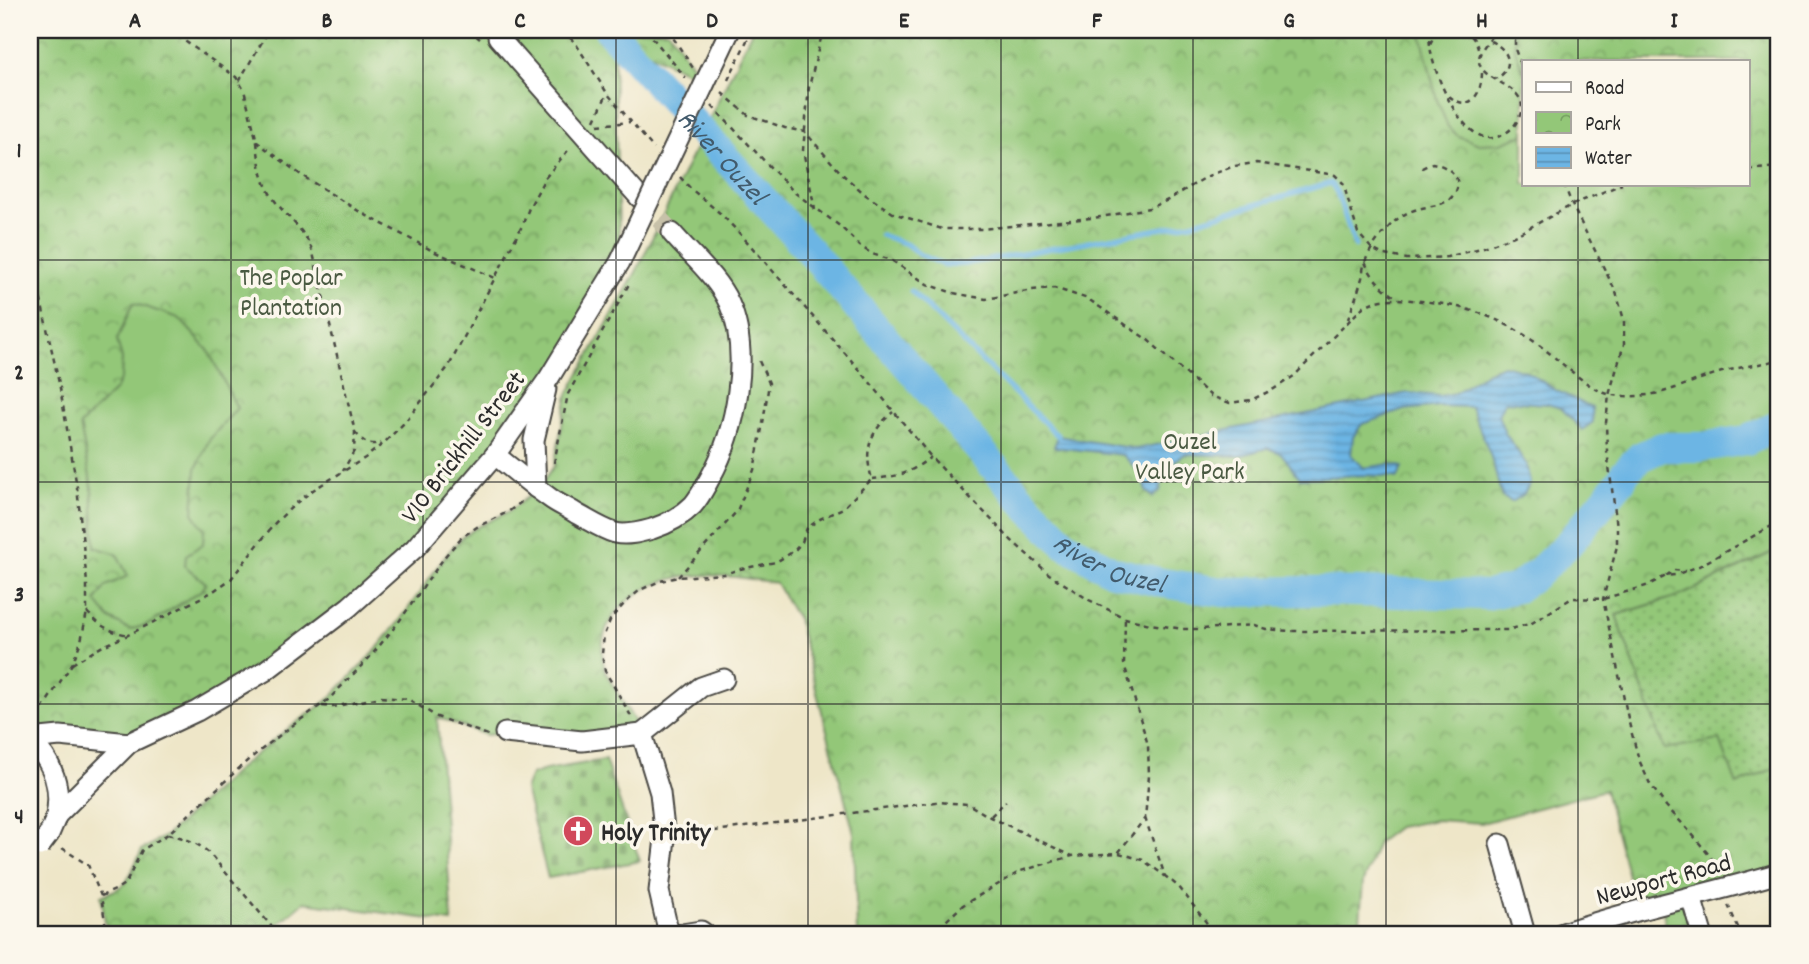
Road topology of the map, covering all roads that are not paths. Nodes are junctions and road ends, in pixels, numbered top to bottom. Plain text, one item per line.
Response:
1 (730, 30) edge
2 (498, 37) dead end
3 (640, 198) tunnel mouth
4 (671, 233) tunnel mouth
5 (549, 378) junction
6 (495, 455) junction
7 (537, 489) junction
8 (724, 680) dead end
9 (505, 733) road end
10 (642, 734) junction
11 (30, 740) edge
12 (129, 743) junction
13 (55, 818) junction
14 (1500, 844) dead end
15 (41, 848) edge
16 (1779, 873) edge
17 (1691, 897) junction
18 (669, 934) edge
19 (682, 934) edge
20 (705, 934) edge
21 (1525, 934) edge
22 (1560, 934) edge
23 (1702, 934) edge

1 - 5 street, V10 Brickhill Street, bridge
2 - 3 street
4 - 7 street
5 - 6 street, V10 Brickhill Street
5 - 7 street
6 - 7 street
6 - 12 street, V10 Brickhill Street
8 - 10 street
9 - 10 street
10 - 18 street
11 - 12 street
11 - 13 street
12 - 13 street, V10 Brickhill Street
13 - 15 street, V10 Brickhill Street, bridge
14 - 21 street
16 - 17 street, Newport Road
17 - 22 street, Newport Road
17 - 23 street
19 - 20 street

